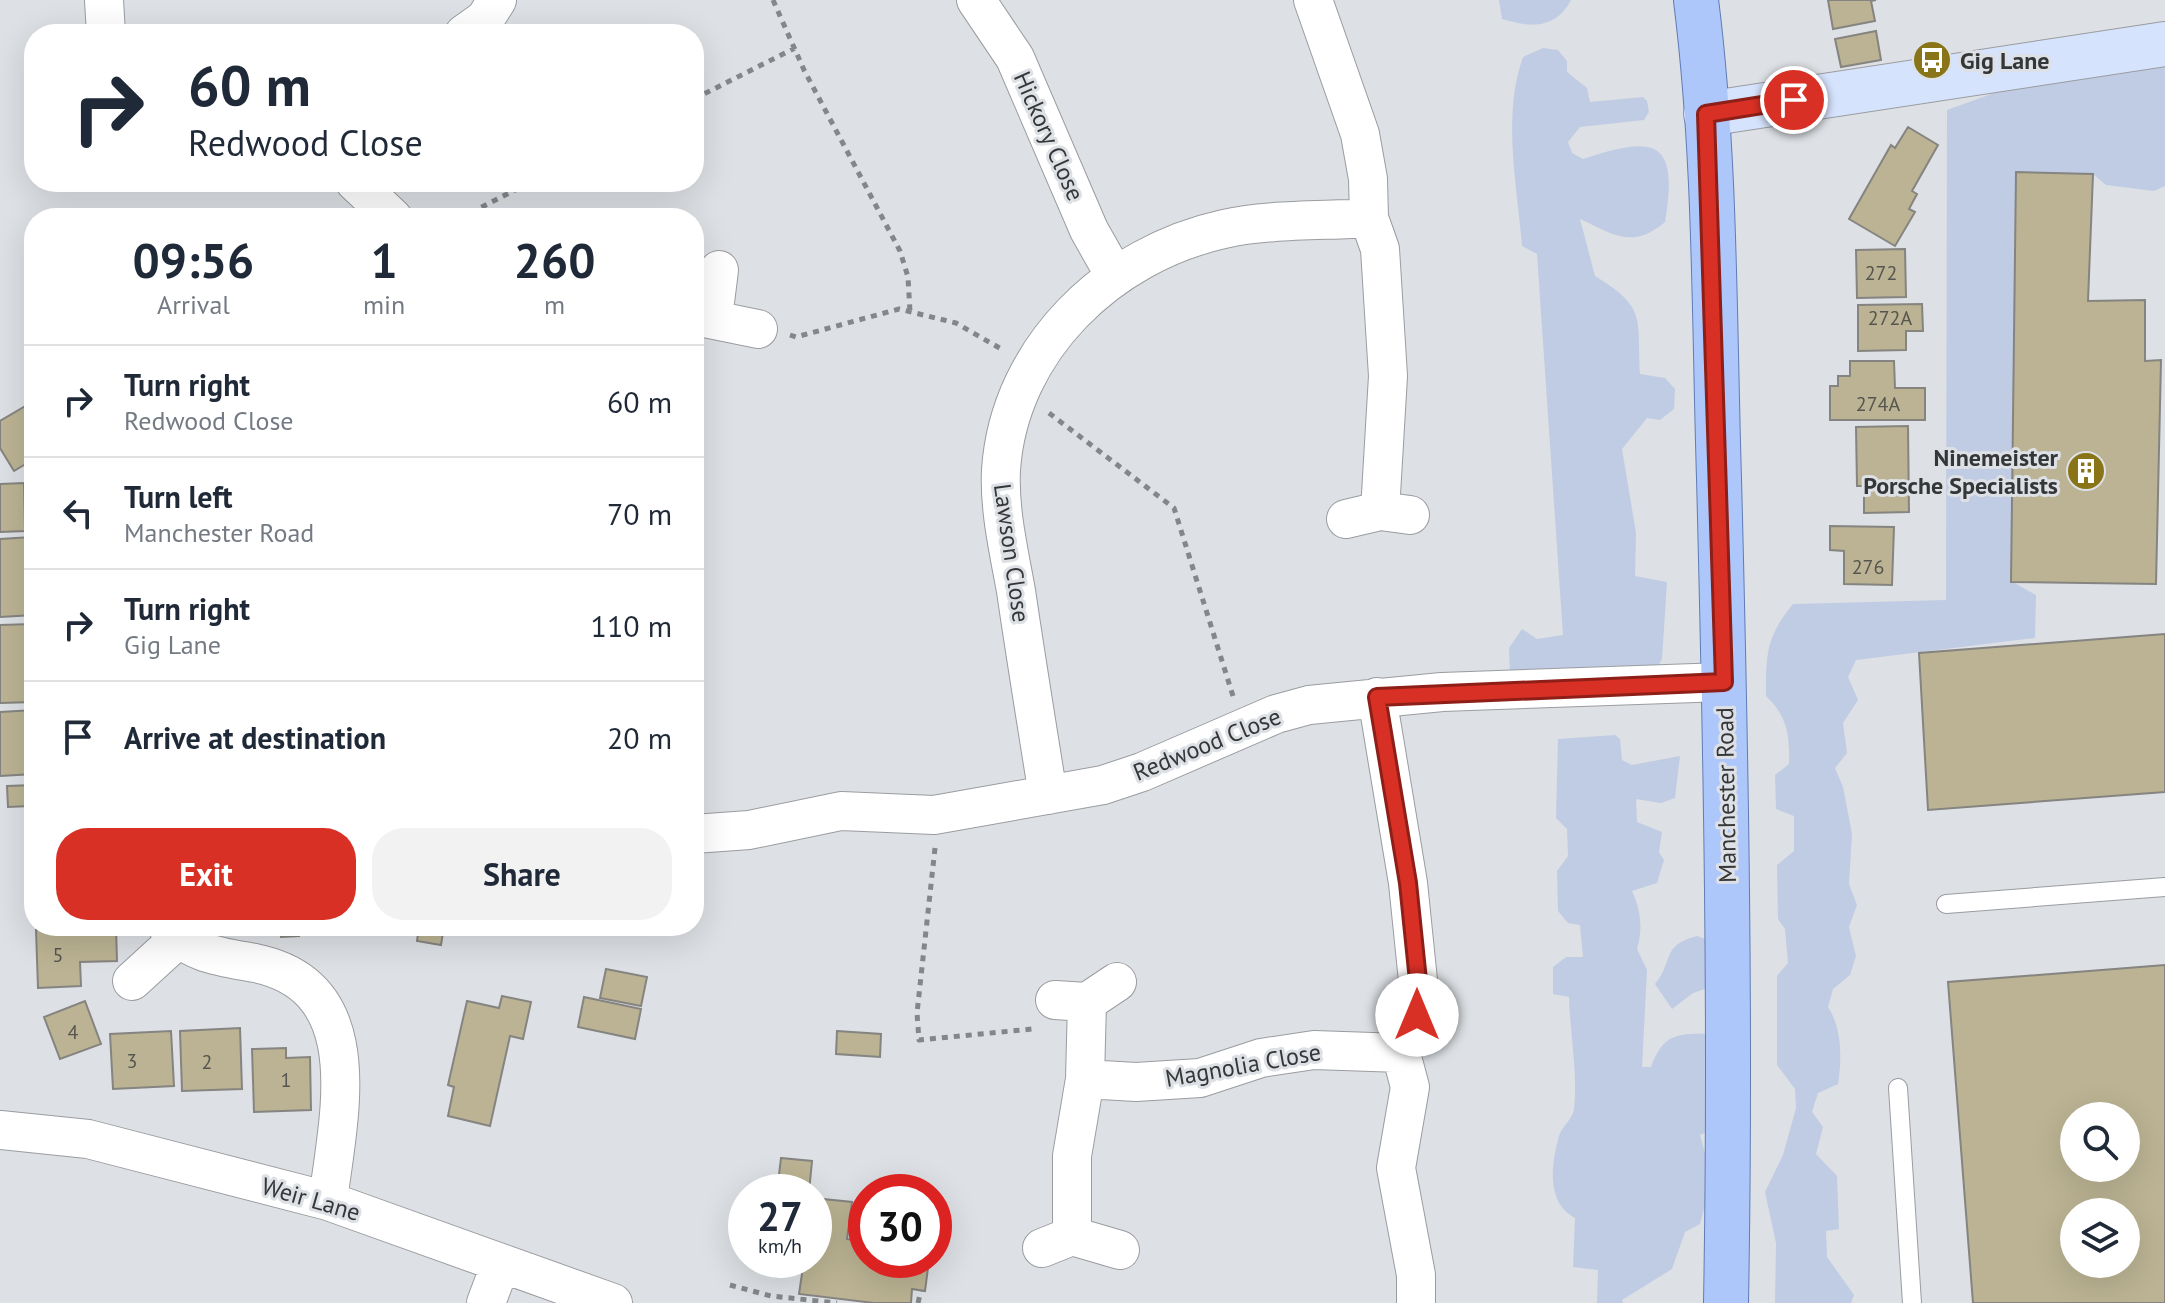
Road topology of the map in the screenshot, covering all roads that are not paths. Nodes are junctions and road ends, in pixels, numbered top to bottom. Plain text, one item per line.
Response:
1 (104, 0) edge
2 (497, 0) edge
3 (976, 0) edge
4 (1313, 0) edge
5 (1696, 0) edge
6 (105, 24) edge
7 (478, 24) edge
8 (2165, 44) edge
9 (1706, 114) junction
10 (366, 192) edge
11 (382, 208) edge
12 (1369, 218) junction
13 (719, 270) dead end
14 (1115, 276) junction
15 (704, 317) edge
16 (758, 329) road end
17 (1379, 515) dead end
18 (1724, 682) junction
19 (1377, 697) junction
20 (1048, 795) junction
21 (704, 833) edge
22 (2165, 887) edge
23 (1946, 904) dead end
24 (170, 936) edge
25 (180, 936) edge
26 (132, 981) dead end
27 (1087, 995) road end
28 (1401, 1053) junction
29 (1085, 1079) junction
30 (1898, 1088) dead end
31 (0, 1130) edge
32 (328, 1201) junction
33 (1120, 1250) dead end
34 (501, 1263) junction
35 (486, 1303) edge
36 (613, 1303) edge
37 (1416, 1303) edge
38 (1726, 1303) edge
39 (1912, 1303) edge

1 - 6 street
2 - 7 street
3 - 14 street, Hickory Close
4 - 12 street
5 - 9 main road, Manchester Road
8 - 9 street
9 - 18 main road, Manchester Road
10 - 11 street
12 - 14 street, Lawson Close
12 - 17 street
13 - 15 street
14 - 20 street, Lawson Close
15 - 16 street
18 - 19 street, Redwood Close
18 - 38 main road, Manchester Road
19 - 20 street, Redwood Close
19 - 28 street
20 - 21 street, Redwood Close
22 - 23 lane
24 - 26 street
25 - 32 street
27 - 29 street
28 - 29 street, Magnolia Close
28 - 37 street
29 - 33 street
30 - 39 lane
31 - 32 street, Weir Lane
32 - 34 street, Weir Lane
34 - 35 street
34 - 36 street, Weir Lane

